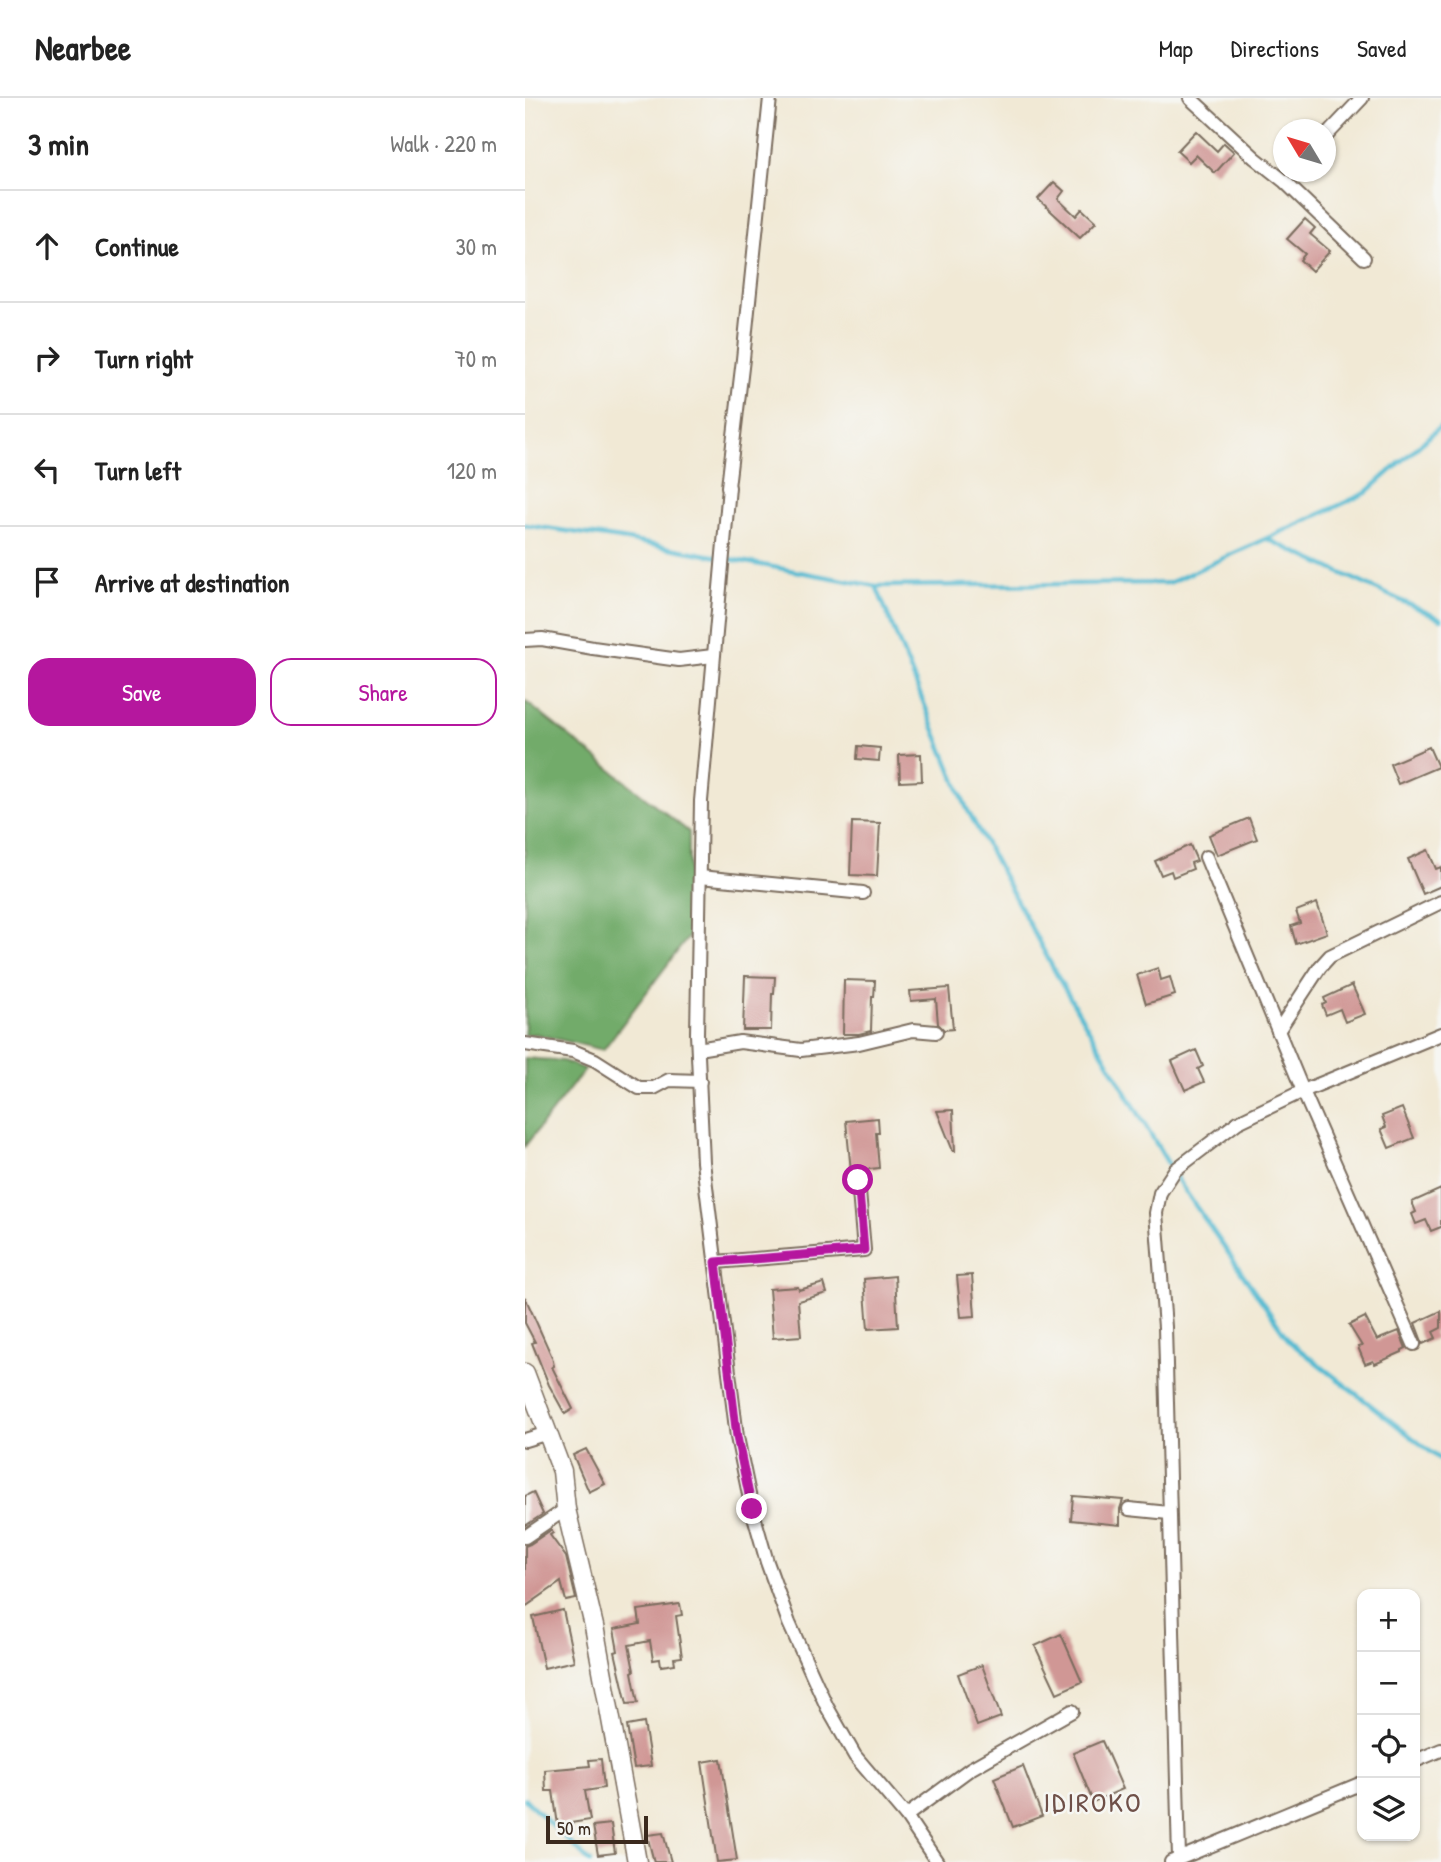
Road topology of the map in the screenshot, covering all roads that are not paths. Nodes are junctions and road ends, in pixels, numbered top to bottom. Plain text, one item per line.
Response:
1 (770, 98) edge
2 (1190, 98) edge
3 (1361, 98) edge
4 (1336, 125) edge
5 (1273, 168) edge
6 (1294, 182) edge
7 (1364, 258) dead end
8 (525, 640) edge
9 (713, 656) junction
10 (1206, 857) dead end
11 (700, 877) junction
12 (863, 893) dead end
13 (1441, 902) edge
14 (1278, 1031) junction
15 (936, 1032) dead end
16 (1441, 1034) edge
17 (525, 1044) edge
18 (698, 1049) junction
19 (700, 1081) junction
20 (1303, 1091) junction
21 (858, 1180) dead end
22 (716, 1262) junction
23 (1414, 1344) dead end
24 (525, 1373) edge
25 (548, 1433) junction
26 (525, 1440) edge
27 (566, 1509) junction
28 (1129, 1510) dead end
29 (1170, 1513) junction
30 (525, 1537) edge
31 (1072, 1711) dead end
32 (1441, 1750) edge
33 (1420, 1759) edge
34 (1357, 1785) edge
35 (906, 1816) junction
36 (1175, 1860) edge
37 (638, 1862) edge
38 (937, 1862) edge

1 - 9 street
2 - 5 street
3 - 4 street
6 - 7 street
8 - 9 street
9 - 11 street
10 - 14 street
11 - 12 street
11 - 18 street
13 - 14 street
14 - 20 street
15 - 18 street
16 - 20 street
17 - 19 street
18 - 19 street
19 - 22 street
20 - 23 street
20 - 29 street
21 - 22 street
22 - 35 street
24 - 25 main road
25 - 26 street
25 - 27 main road
27 - 30 street
27 - 37 main road
28 - 29 street
29 - 36 street
31 - 35 street
32 - 33 street
34 - 36 street
35 - 38 street

